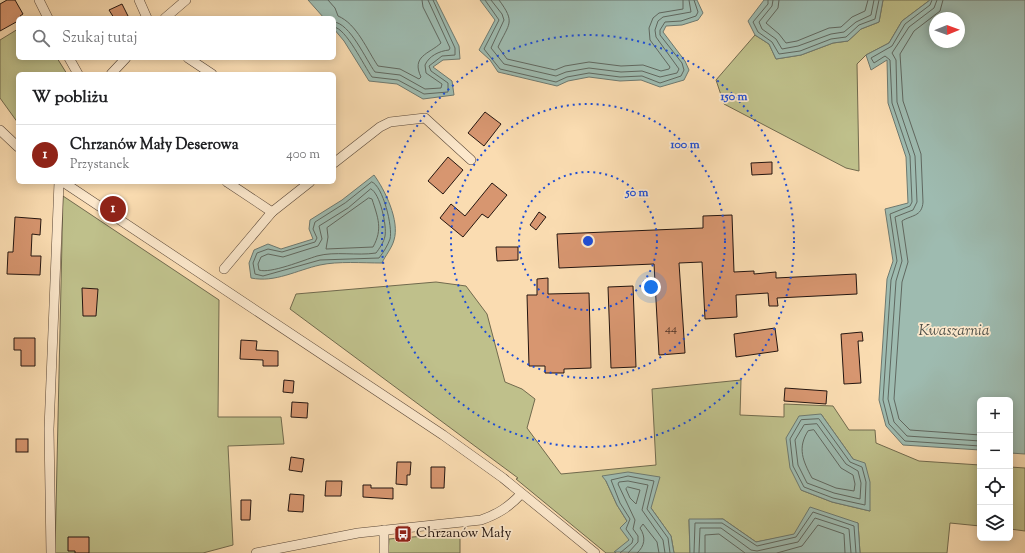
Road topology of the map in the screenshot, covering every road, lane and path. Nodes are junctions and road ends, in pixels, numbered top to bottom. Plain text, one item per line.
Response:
1 (39, 0) edge
2 (139, 0) edge
3 (186, 0) edge
4 (47, 16) edge
5 (145, 16) edge
6 (167, 16) edge
7 (70, 60) edge
8 (124, 60) edge
9 (191, 60) edge
10 (77, 72) edge
11 (113, 72) edge
12 (209, 72) edge
13 (0, 130) edge
14 (16, 142) edge
15 (336, 158) edge
16 (471, 160) dead end
17 (59, 184) edge
18 (66, 184) edge
19 (230, 184) edge
20 (307, 184) edge
21 (272, 212) junction
22 (224, 269) dead end
23 (521, 494) junction
24 (384, 530) junction
25 (51, 553) edge
26 (256, 553) edge
27 (384, 553) edge
28 (595, 553) edge

1 - 4 street
2 - 5 street
3 - 6 street
7 - 10 street
8 - 11 street
9 - 12 street
13 - 14 street
15 - 16 street
17 - 25 street
18 - 23 street
19 - 21 street
20 - 21 street
21 - 22 street
23 - 24 street
23 - 28 street
24 - 26 street
24 - 27 street

